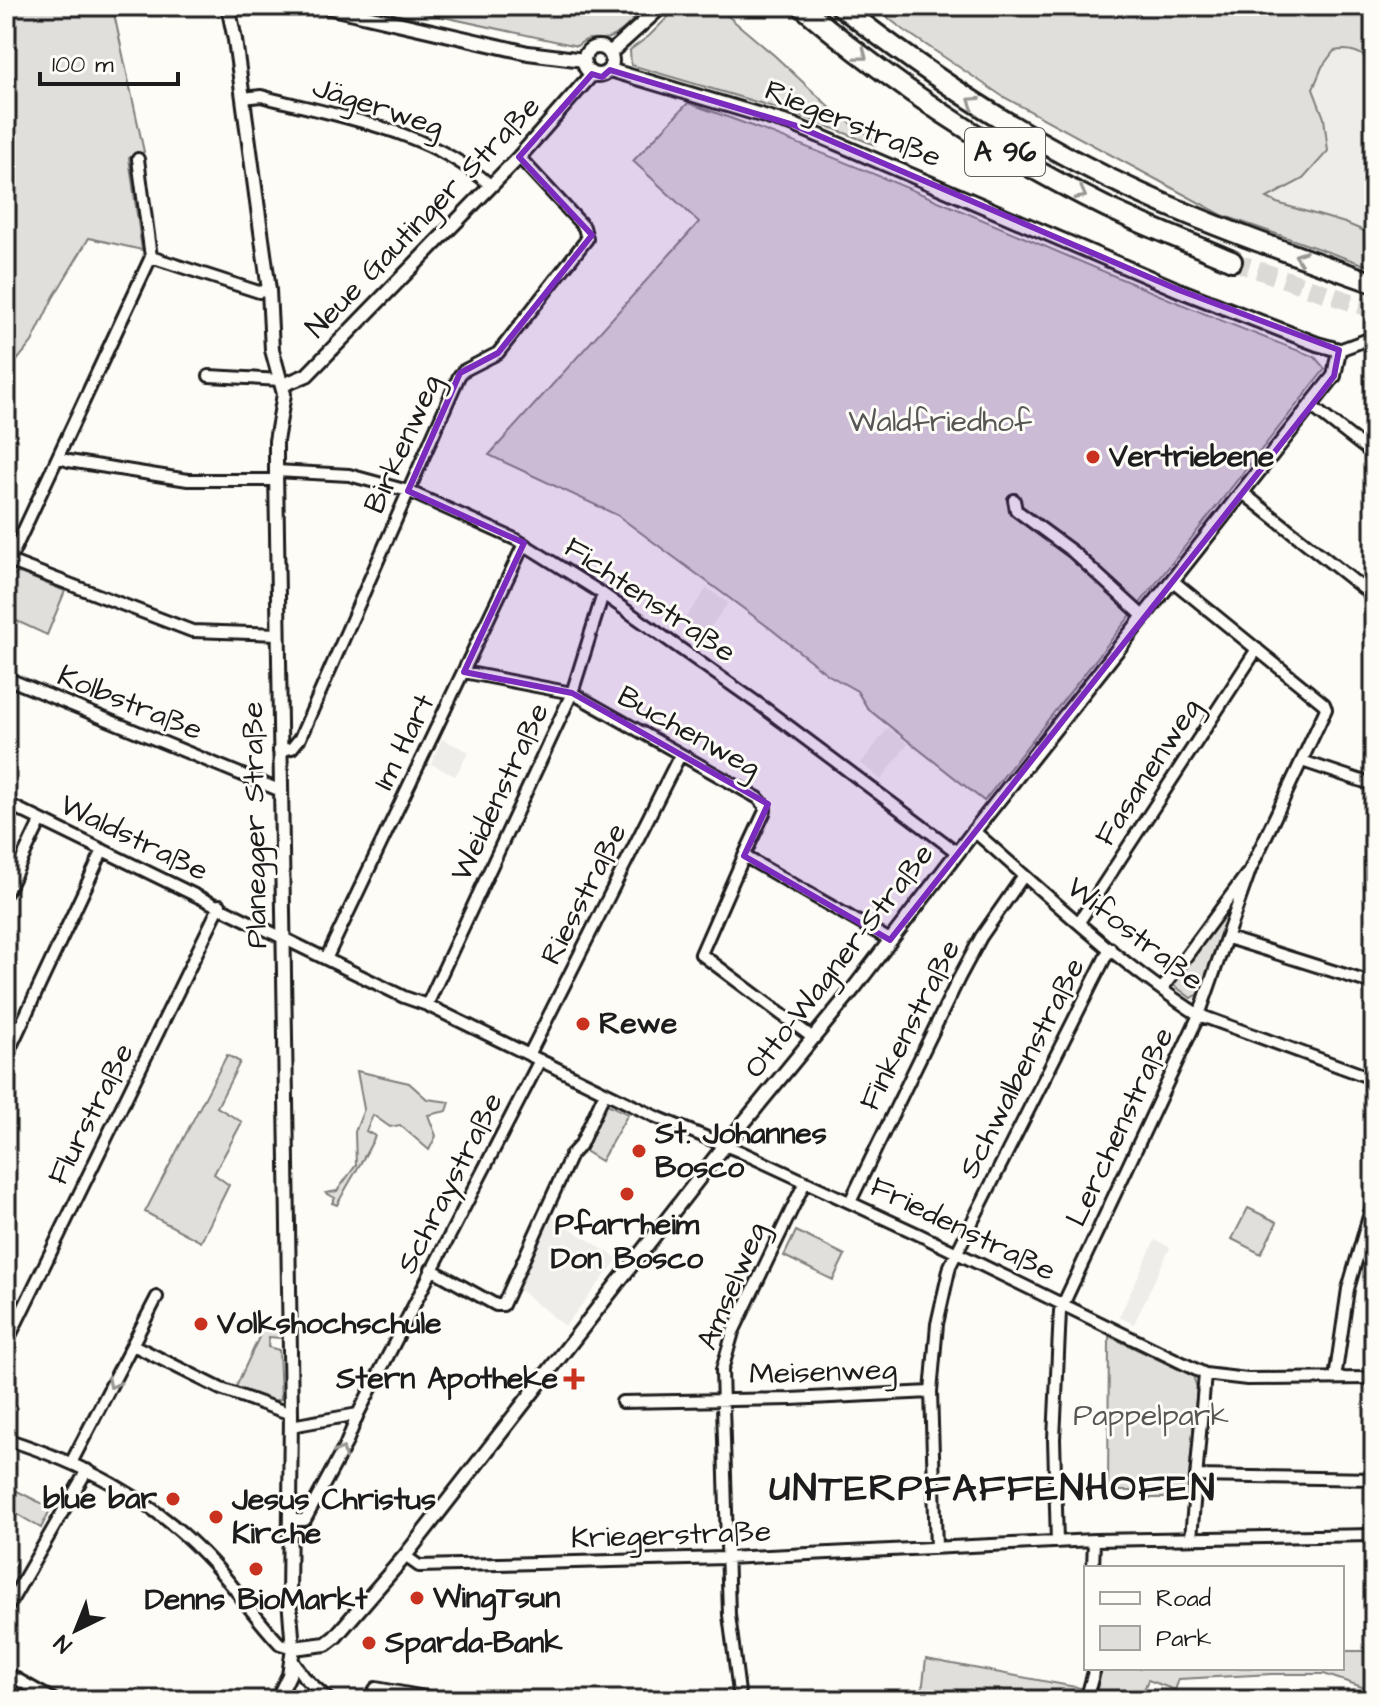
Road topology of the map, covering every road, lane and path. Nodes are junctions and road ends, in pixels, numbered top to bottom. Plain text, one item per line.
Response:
1 (228, 6) edge
2 (323, 6) edge
3 (662, 6) edge
4 (801, 6) edge
5 (840, 6) edge
6 (610, 53) junction
7 (584, 60) junction
8 (610, 70) junction
9 (592, 74) junction
10 (243, 98) junction
11 (519, 157) junction
12 (138, 159) dead end
13 (490, 185) junction
14 (151, 257) junction
15 (1232, 261) tunnel mouth
16 (1374, 283) edge
17 (269, 290) junction
18 (1373, 334) edge
19 (1339, 350) junction
20 (209, 376) dead end
21 (282, 382) junction
22 (1311, 406) junction
23 (1374, 455) edge
24 (58, 457) junction
25 (276, 476) junction
26 (408, 491) junction
27 (1243, 493) junction
28 (1014, 500) dead end
29 (524, 544) junction
30 (8, 564) edge
31 (1173, 581) junction
32 (603, 594) junction
33 (1374, 597) edge
34 (1144, 617) junction
35 (278, 634) junction
36 (1257, 649) junction
37 (464, 672) junction
38 (6, 678) edge
39 (572, 693) junction
40 (279, 751) junction
41 (680, 755) junction
42 (1302, 761) junction
43 (1374, 785) edge
44 (279, 790) junction
45 (6, 803) edge
46 (41, 820) junction
47 (974, 831) junction
48 (103, 850) junction
49 (958, 853) junction
50 (744, 856) junction
51 (1250, 870) junction
52 (1024, 875) junction
53 (6, 893) edge
54 (220, 905) junction
55 (1079, 922) junction
56 (284, 937) junction
57 (1228, 938) junction
58 (890, 940) junction
59 (1110, 948) junction
60 (326, 959) junction
61 (1374, 984) edge
62 (1162, 989) junction
63 (427, 1005) junction
64 (1199, 1015) junction
65 (813, 1038) junction
66 (6, 1057) edge
67 (534, 1057) junction
68 (1374, 1079) edge
69 (605, 1092) junction
70 (725, 1145) junction
71 (805, 1182) junction
72 (1374, 1199) edge
73 (850, 1202) junction
74 (956, 1252) junction
75 (431, 1269) junction
76 (157, 1297) dead end
77 (1063, 1305) junction
78 (6, 1344) edge
79 (133, 1345) junction
80 (1205, 1374) junction
81 (1374, 1378) edge
82 (1335, 1379) junction
83 (931, 1392) junction
84 (722, 1399) junction
85 (622, 1402) dead end
86 (357, 1417) junction
87 (291, 1420) junction
88 (6, 1439) edge
89 (71, 1463) junction
90 (87, 1470) junction
91 (1196, 1476) junction
92 (1374, 1479) edge
93 (291, 1520) junction
94 (1374, 1535) edge
95 (1191, 1538) junction
96 (1094, 1540) junction
97 (1057, 1542) junction
98 (936, 1548) junction
99 (405, 1556) junction
100 (726, 1558) junction
101 (1093, 1566) edge
102 (6, 1610) edge
103 (292, 1654) junction
104 (1094, 1670) edge
105 (6, 1673) edge
106 (54, 1700) edge
107 (277, 1700) edge
108 (329, 1700) edge
109 (368, 1700) edge
110 (442, 1700) edge
111 (740, 1700) edge
112 (1086, 1700) edge

1 - 10 street, Planegger Straße
2 - 7 street
3 - 6 street
4 -> 15 highway, A 96
16 -> 5 highway, A 96
6 - 7 street
6 - 8 street
7 - 9 street
8 - 9 street
8 - 19 street, Riegerstraße
9 - 11 street, Neue Gautinger Straße
10 - 13 street, Jägerweg
10 - 17 street, Planegger Straße
11 - 13 street, Neue Gautinger Straße
11 - 26 street, Birkenweg
12 - 14 street
13 - 21 street, Neue Gautinger Straße
14 - 17 street
14 - 24 street
17 - 21 street, Planegger Straße
18 - 19 street
19 - 22 street, Otto-Wagner-Straße
20 - 21 street
21 - 25 street, Planegger Straße
22 - 23 street
22 - 27 street, Otto-Wagner-Straße
24 - 25 street, Fichtenstraße
24 - 30 street
25 - 26 street, Fichtenstraße
25 - 35 street, Planegger Straße
26 - 29 street, Fichtenstraße
26 - 40 street, Birkenweg
27 - 31 street, Otto-Wagner-Straße
27 - 33 street
28 - 34 street
29 - 32 street, Fichtenstraße
29 - 37 street, Im Hart
30 - 35 street
31 - 34 street, Otto-Wagner-Straße
31 - 36 street
32 - 39 street, Weidenstraße
32 - 49 street, Fichtenstraße
34 - 47 street, Otto-Wagner-Straße
35 - 40 street, Planegger Straße
36 - 42 street
36 - 55 street, Fasanenweg
37 - 39 street, Buchenweg
37 - 60 street, Im Hart
38 - 44 street, Kolbstraße
39 - 41 street, Buchenweg
39 - 63 street, Weidenstraße
40 - 44 street, Planegger Straße
41 - 50 street, Buchenweg
41 - 67 street, Riesstraße
42 - 43 street
42 - 51 street
44 - 56 street, Planegger Straße
45 - 46 street, Waldstraße
46 - 48 street, Waldstraße
46 - 53 street
47 - 49 street, Otto-Wagner-Straße
47 - 52 street, Wifostraße
48 - 54 street, Waldstraße
48 - 66 street
49 - 58 street, Otto-Wagner-Straße
50 - 58 street
50 - 65 street
51 - 57 street, Lerchenstraße
51 - 62 street
52 - 55 street, Wifostraße
52 - 73 street, Finkenstraße
54 - 56 street, Waldstraße
54 - 78 street, Flurstraße
55 - 59 street, Wifostraße
56 - 60 street, Friedenstraße
56 - 87 street, Planegger Straße
57 - 61 street
57 - 64 street, Lerchenstraße
58 - 65 street, Otto-Wagner-Straße
59 - 62 street, Wifostraße
59 - 74 street, Schwalbenstraße
60 - 63 street, Friedenstraße
62 - 64 street, Wifostraße
63 - 67 street, Friedenstraße
64 - 68 street, Wifostraße
64 - 77 street, Lerchenstraße
65 - 70 street, Otto-Wagner-Straße
67 - 69 street, Friedenstraße
67 - 75 street, Schraystraße
69 - 70 street, Friedenstraße
69 - 75 street
70 - 71 street, Friedenstraße
70 - 99 street, Otto-Wagner-Straße
71 - 73 street, Friedenstraße
71 - 84 street, Amselweg
72 - 82 street
73 - 74 street, Friedenstraße
74 - 77 street, Friedenstraße
74 - 83 street, Schwalbenstraße
75 - 86 street, Schraystraße
76 - 79 street
77 - 80 street, Friedenstraße
77 - 97 street, Lerchenstraße
79 - 87 street
79 -> 89 street
80 - 82 street, Friedenstraße
80 - 91 street
81 - 82 street, Friedenstraße
83 - 84 street, Meisenweg
83 - 98 street, Schwalbenstraße
84 - 85 street, Meisenweg
84 - 100 street, Amselweg
86 - 87 street
93 -> 86 street, Schraystraße
87 - 93 street, Planegger Straße
88 - 89 street
89 - 90 street
90 - 102 street
90 - 103 street
91 - 92 street
91 - 95 street
93 - 103 street, Planegger Straße
94 - 95 street, Kriegerstraße
95 - 96 street, Kriegerstraße
96 - 97 street, Kriegerstraße
96 - 101 street
97 - 98 street, Kriegerstraße
98 - 100 street, Kriegerstraße
99 - 100 street, Kriegerstraße
99 - 103 street, Otto-Wagner-Straße
100 - 111 street, Amselweg
103 - 107 street
103 - 108 street
104 - 112 street
105 - 106 street
109 - 110 street

